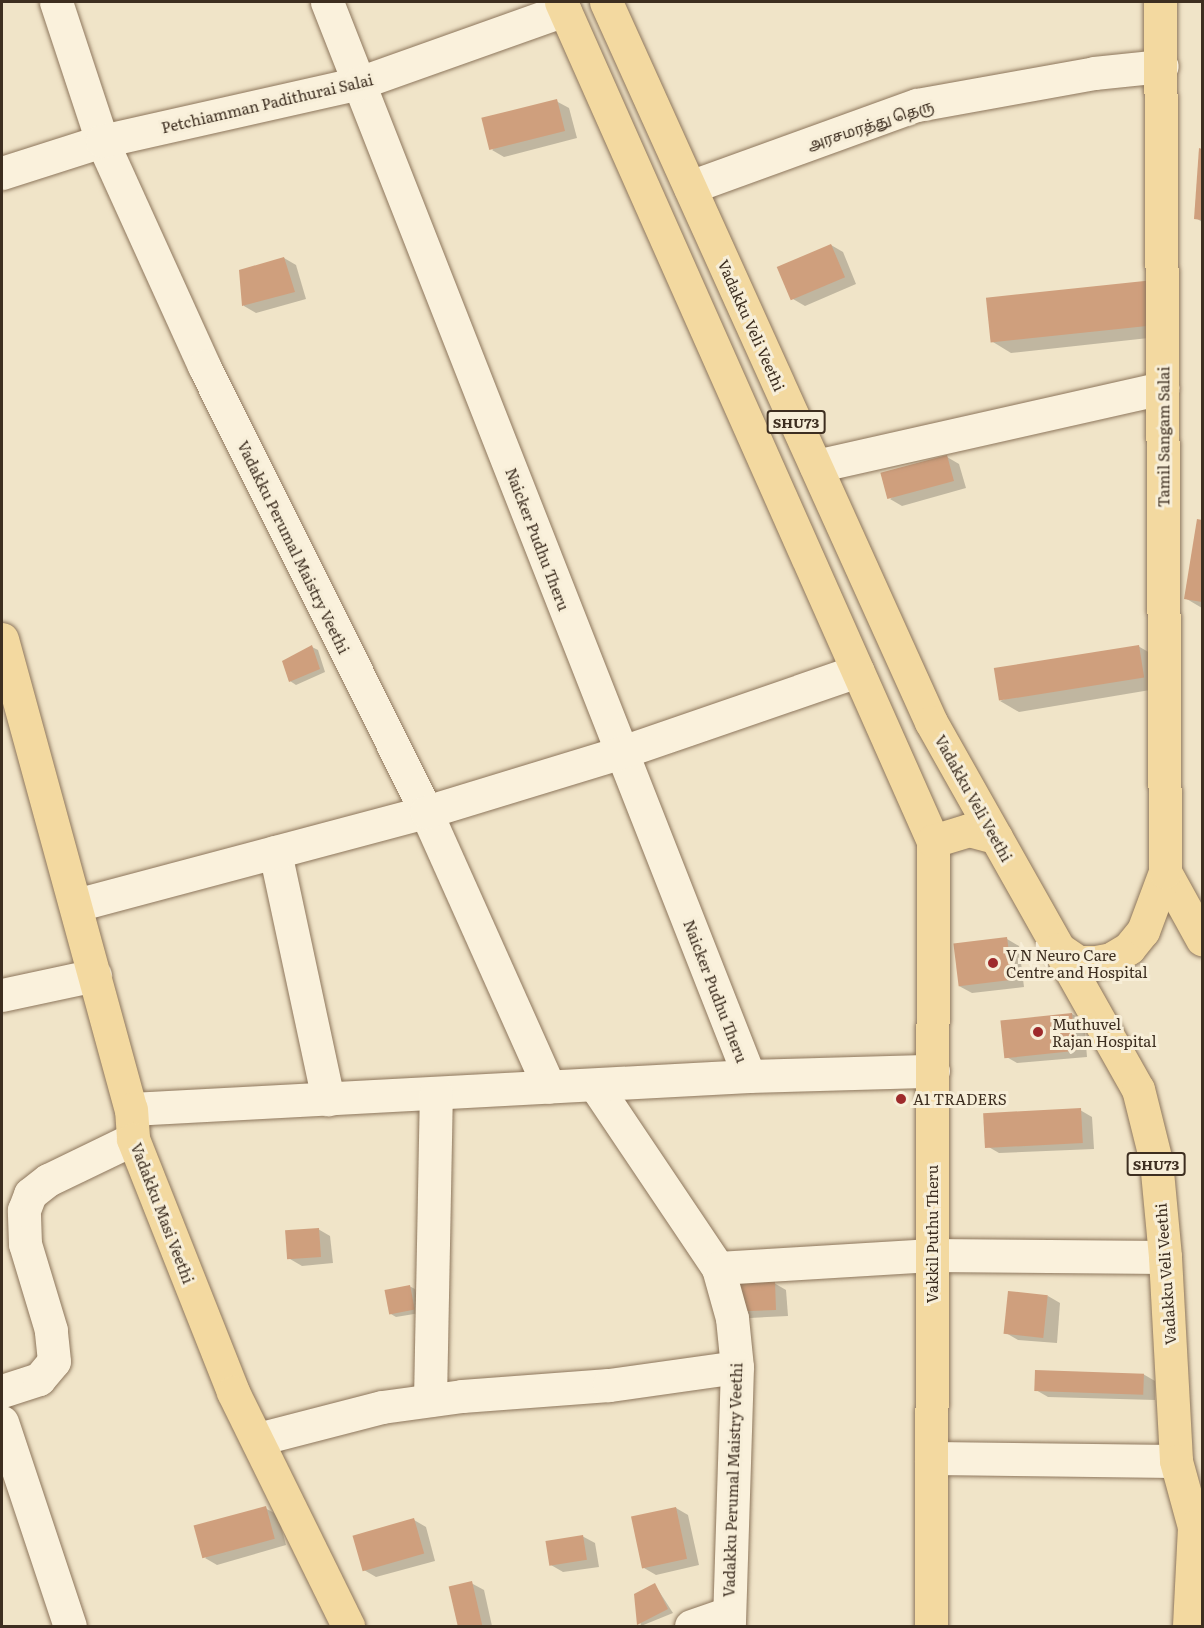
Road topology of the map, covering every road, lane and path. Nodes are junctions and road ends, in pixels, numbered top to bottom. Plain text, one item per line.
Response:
1 (56, 2) edge
2 (327, 2) edge
3 (606, 2) edge
4 (1160, 2) edge
5 (562, 6) edge
6 (1162, 66) junction
7 (359, 83) junction
8 (102, 141) junction
9 (2, 173) edge
10 (690, 187) junction
11 (1162, 388) junction
12 (816, 466) junction
13 (2, 639) edge
14 (857, 671) junction
15 (622, 752) junction
16 (426, 812) junction
17 (996, 837) junction
18 (933, 841) junction
19 (275, 852) junction
20 (1165, 872) junction
21 (76, 905) junction
22 (1203, 939) edge
23 (1059, 949) junction
24 (95, 975) junction
25 (2, 995) edge
26 (933, 1071) junction
27 (749, 1076) junction
28 (595, 1084) junction
29 (549, 1087) junction
30 (436, 1093) junction
31 (328, 1099) junction
32 (132, 1124) junction
33 (932, 1255) junction
34 (1165, 1257) junction
35 (718, 1268) junction
36 (737, 1367) junction
37 (2, 1391) edge
38 (430, 1400) junction
39 (2, 1422) edge
40 (258, 1439) junction
41 (931, 1458) junction
42 (1176, 1461) junction
43 (1203, 1495) edge
44 (1194, 1527) junction
45 (1197, 1560) edge
46 (729, 1620) edge
47 (70, 1626) edge
48 (348, 1626) edge
49 (691, 1626) edge
50 (931, 1626) edge
51 (1189, 1626) edge

1 - 8 street, Vadakku Perumal Maistry Veethi
2 - 7 street, Naicker Pudhu Theru
3 - 10 main road, Vadakku Veli Veethi / SHU73
4 - 6 main road, Tamil Sangam Salai
5 - 7 street, Petchiamman Padithurai Salai
5 - 14 main road, SHU73
6 - 10 street, அரசமரத்து தெரு
6 - 11 main road, Tamil Sangam Salai
7 - 8 street, Petchiamman Padithurai Salai
7 - 15 street, Naicker Pudhu Theru
8 - 9 street, Petchiamman Padithurai Salai
8 - 16 street, Vadakku Perumal Maistry Veethi
10 - 12 main road, Vadakku Veli Veethi / SHU73
11 - 12 street
11 - 20 main road, Tamil Sangam Salai
12 - 17 main road, Vadakku Veli Veethi / SHU73
13 - 21 main road, Vadakku Masi Veethi
14 - 15 street
14 - 18 main road, SHU73
15 - 16 street
15 - 27 street, Naicker Pudhu Theru
16 - 19 street
16 - 29 street, Vadakku Perumal Maistry Veethi
17 - 18 main road
17 - 23 main road, Vadakku Veli Veethi / SHU73
18 - 26 main road, Vakkil Puthu Theru
19 - 21 street
19 - 31 street
20 - 22 main road
20 - 23 main road
21 - 24 main road, Vadakku Masi Veethi
23 - 34 main road, Vadakku Veli Veethi / SHU73
24 - 25 street
24 - 32 main road, Vadakku Masi Veethi
26 - 27 street
26 - 33 main road, Vakkil Puthu Theru
27 - 28 street
28 - 29 street
28 - 35 street, Vadakku Perumal Maistry Veethi
29 - 30 street
30 - 31 street
30 - 38 street
31 - 32 street
32 - 37 street
32 - 40 main road, Vadakku Masi Veethi
33 - 34 street
33 - 35 street
33 - 41 main road, Vakkil Puthu Theru
34 - 42 main road, Vadakku Veli Veethi / SHU73
35 - 36 street, Vadakku Perumal Maistry Veethi
36 - 38 street
36 - 46 street, Vadakku Perumal Maistry Veethi
38 - 40 street
39 - 47 street
40 - 48 main road, Vadakku Masi Veethi
41 - 42 street
41 - 50 main road, Vakkil Puthu Theru
42 - 44 main road, Vadakku Veli Veethi / SHU73
43 - 44 main road
44 - 45 main road, Vadakku Veli Veethi / SHU73
45 - 51 main road, Vadakku Veli Veethi / SHU73
46 - 49 street

